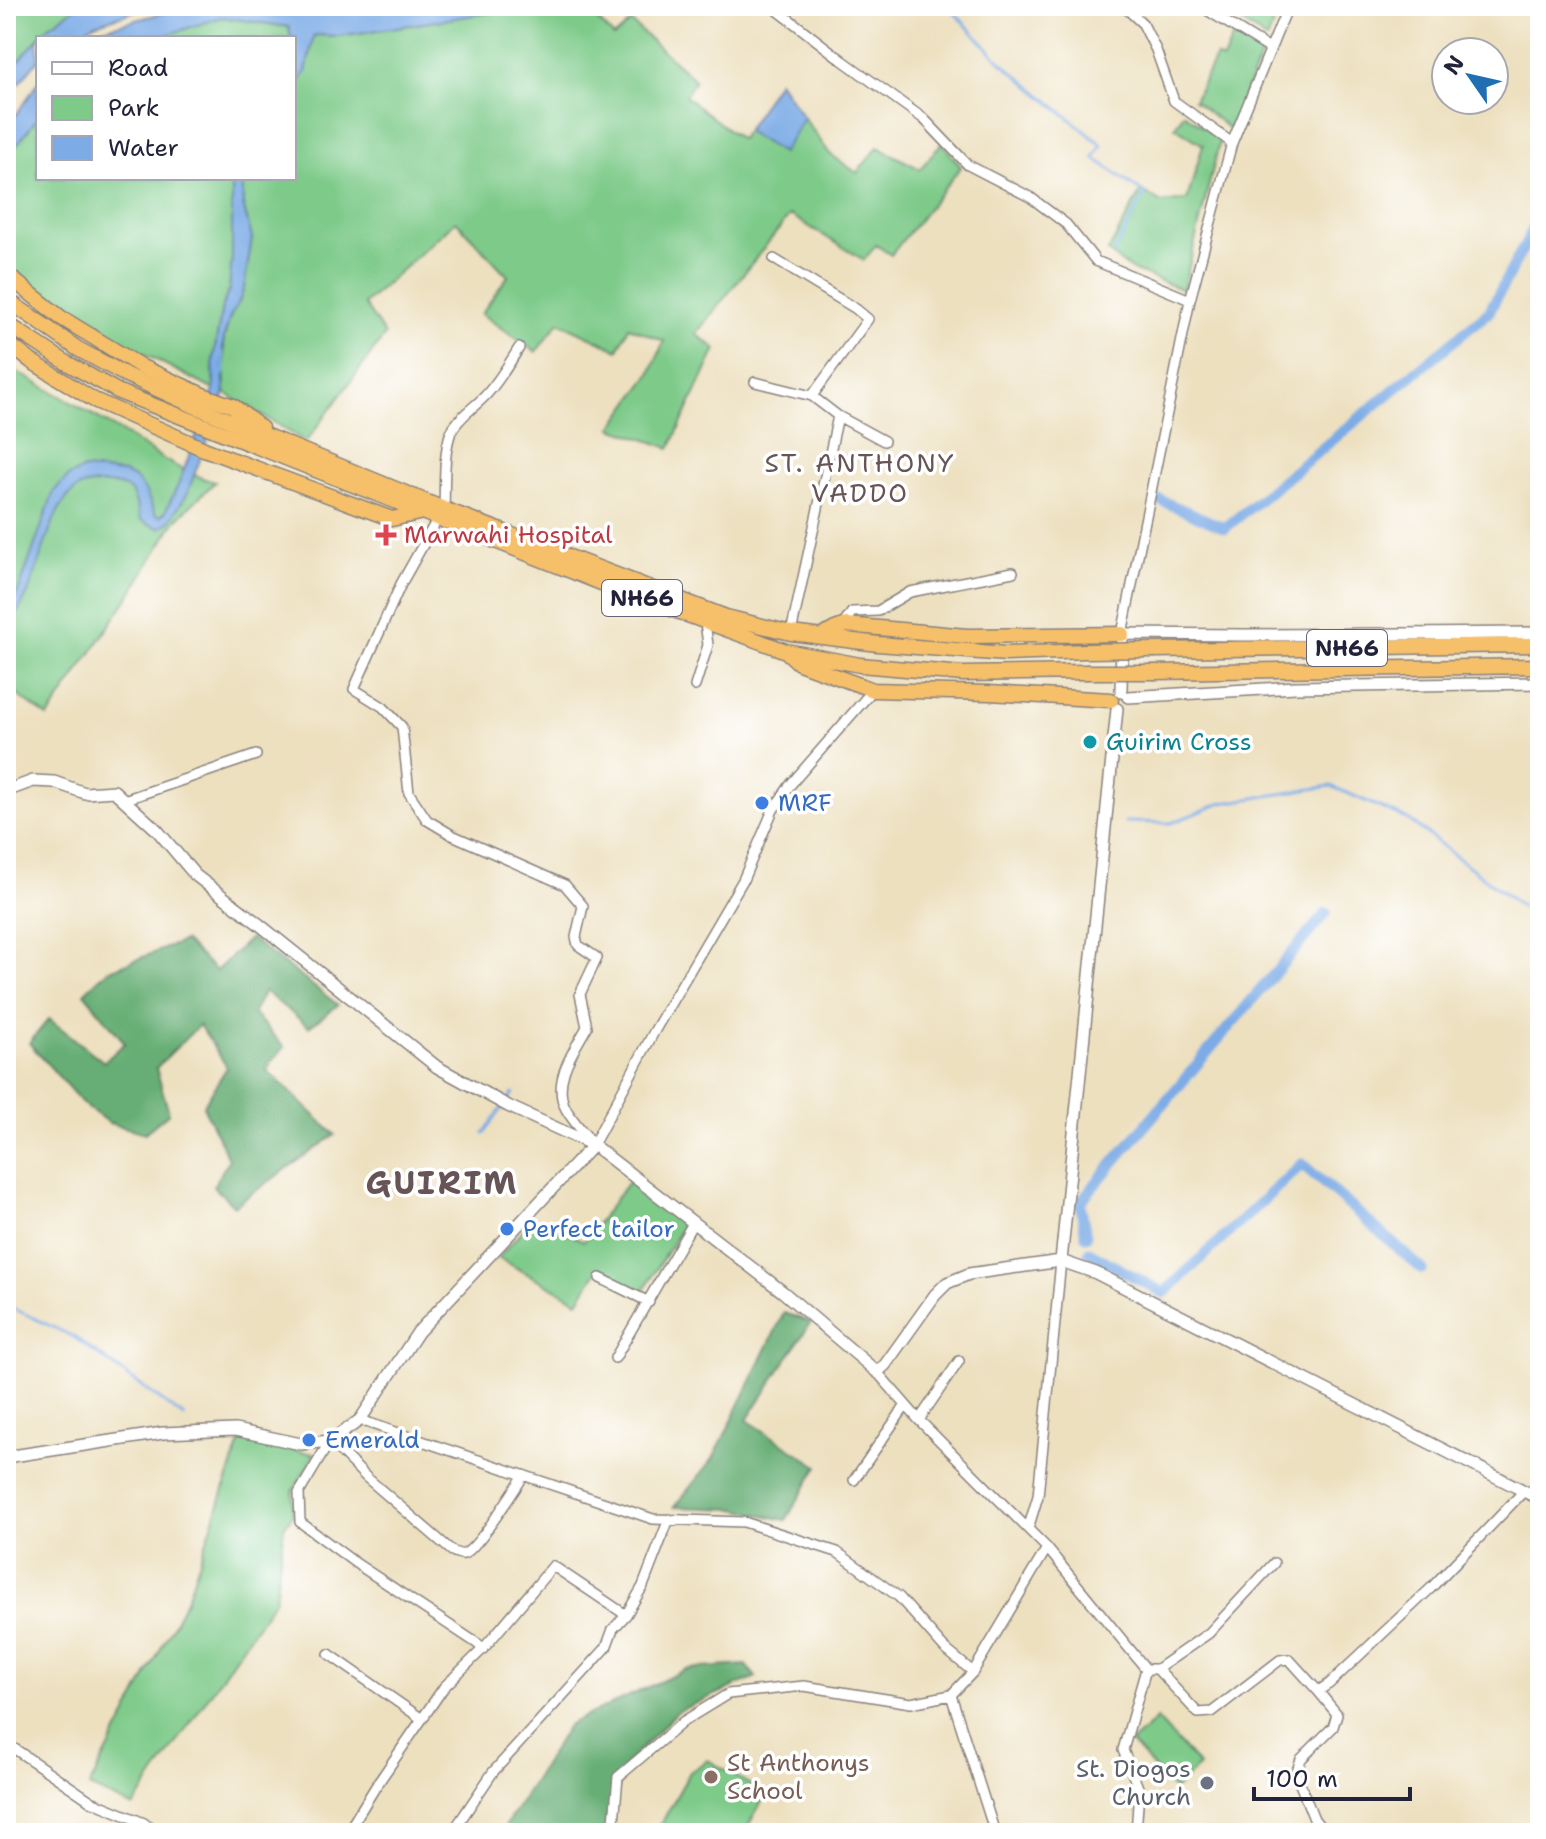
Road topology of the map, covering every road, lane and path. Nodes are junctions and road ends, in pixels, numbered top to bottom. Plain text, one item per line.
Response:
1 (772, 6) edge
2 (1128, 6) edge
3 (1200, 6) edge
4 (1288, 6) edge
5 (1270, 49) junction
6 (1232, 143) junction
7 (774, 259) dead end
8 (6, 274) edge
9 (6, 299) edge
10 (1190, 300) junction
11 (6, 323) edge
12 (6, 342) edge
13 (519, 348) dead end
14 (755, 382) dead end
15 (812, 396) junction
16 (838, 416) junction
17 (884, 441) dead end
18 (279, 442) junction
19 (423, 512) junction
20 (441, 513) junction
21 (1013, 572) dead end
22 (705, 622) junction
23 (843, 625) junction
24 (791, 633) junction
25 (1540, 633) edge
26 (1122, 634) junction
27 (821, 637) junction
28 (1540, 645) edge
29 (786, 651) junction
30 (1540, 666) edge
31 (1540, 683) edge
32 (695, 686) dead end
33 (873, 690) junction
34 (1119, 699) junction
35 (256, 755) dead end
36 (6, 791) edge
37 (124, 800) junction
38 (593, 1145) junction
39 (693, 1223) junction
40 (1061, 1261) junction
41 (600, 1278) dead end
42 (649, 1302) junction
43 (615, 1358) dead end
44 (959, 1361) dead end
45 (877, 1372) junction
46 (906, 1405) junction
47 (360, 1420) junction
48 (919, 1420) junction
49 (330, 1441) junction
50 (6, 1457) edge
51 (524, 1475) junction
52 (854, 1480) dead end
53 (1524, 1491) junction
54 (1540, 1499) edge
55 (669, 1519) junction
56 (1028, 1529) junction
57 (1047, 1548) junction
58 (1274, 1563) dead end
59 (626, 1615) junction
60 (484, 1648) junction
61 (329, 1654) dead end
62 (1151, 1669) junction
63 (973, 1672) junction
64 (1318, 1691) junction
65 (951, 1695) junction
66 (422, 1719) junction
67 (6, 1743) edge
68 (156, 1833) edge
69 (347, 1833) edge
70 (452, 1833) edge
71 (613, 1833) edge
72 (995, 1833) edge
73 (1136, 1833) edge
74 (1325, 1833) edge

1 - 10 street
2 - 6 street
3 - 5 street
4 - 5 street
5 - 6 street
6 - 10 street
7 - 15 street
8 - 18 highway
9 - 18 highway, NH66
10 - 26 street
11 - 19 highway, NH66
12 - 19 highway
13 - 20 street
14 - 15 street
15 - 16 street
16 - 17 street
16 - 24 street
18 - 20 highway, NH66
19 - 20 highway, NH66
20 - 22 highway, NH66
20 - 24 highway, NH66
20 - 38 street
21 - 23 street
22 - 29 highway, NH66
22 - 32 street
23 - 26 highway
23 - 27 highway
24 - 27 highway, NH66
25 - 26 street
26 - 34 street
27 - 28 highway, NH66, bridge
29 - 30 highway, NH66, bridge
29 - 33 highway
31 - 34 street
33 - 34 highway
33 - 38 street
34 - 40 street
35 - 37 street
36 - 37 street
37 - 38 street
38 - 39 street
38 - 47 street
39 - 42 street
39 - 45 street
40 - 45 street
40 - 53 street
40 - 56 street
41 - 42 street
42 - 43 street
44 - 48 street
45 - 46 street
46 - 48 street
46 - 52 street
47 - 49 street
47 - 51 street
48 - 56 street
49 - 50 street
49 - 51 street
49 - 60 street
51 - 55 street
53 - 54 street
53 - 64 street
55 - 59 street
55 - 63 street
56 - 57 street
57 - 62 street
57 - 63 street
58 - 62 street
59 - 60 street
59 - 70 street
60 - 66 street
61 - 66 street
62 - 64 street
62 - 73 street
63 - 65 street
64 - 74 street
65 - 71 street
65 - 72 street
66 - 69 street
67 - 68 street

